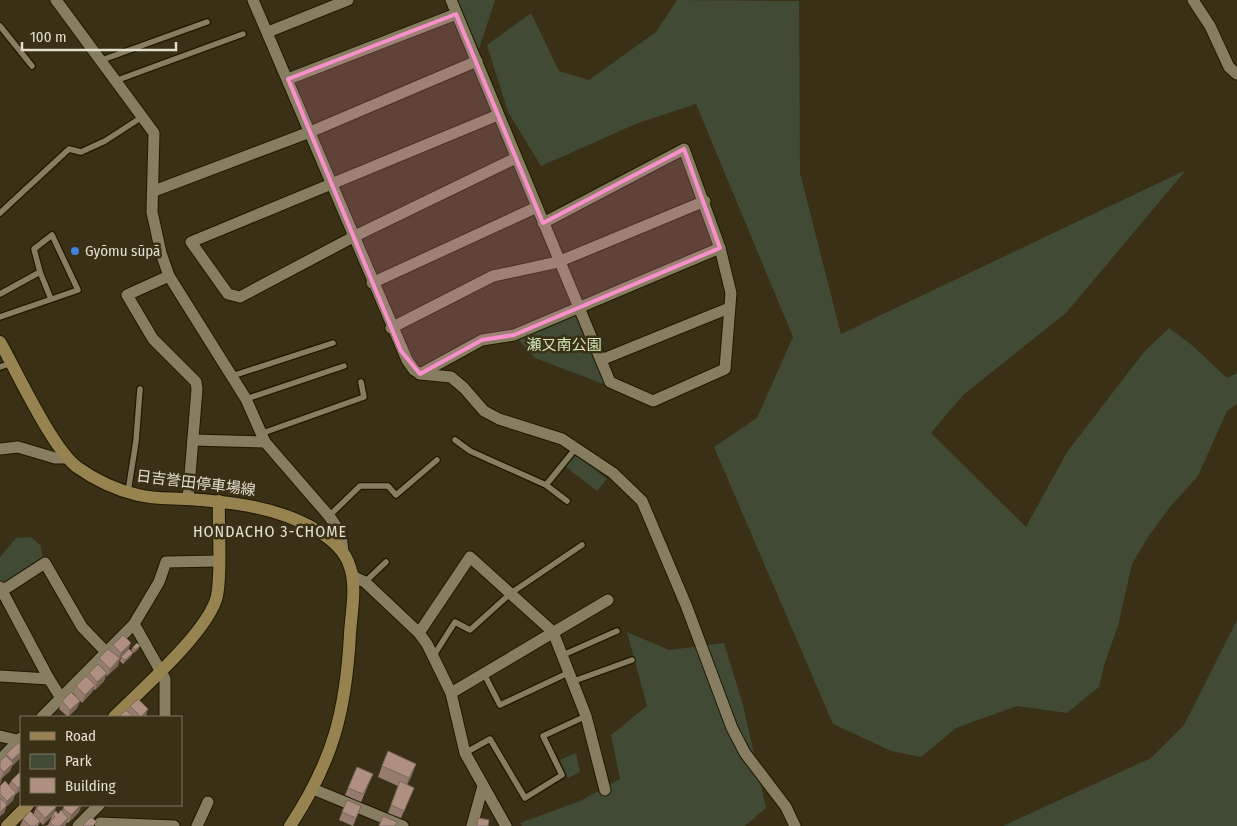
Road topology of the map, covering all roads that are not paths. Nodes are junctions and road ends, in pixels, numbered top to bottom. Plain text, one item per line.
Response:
1 (56, 0) edge
2 (253, 0) edge
3 (348, 0) edge
4 (451, 0) edge
5 (1194, 0) edge
6 (456, 14) junction
7 (207, 22) dead end
8 (0, 26) edge
9 (268, 32) junction
10 (243, 34) dead end
11 (102, 60) junction
12 (477, 61) junction
13 (32, 66) dead end
14 (1237, 74) edge
15 (288, 79) junction
16 (115, 80) junction
17 (498, 115) junction
18 (142, 117) junction
19 (310, 132) junction
20 (516, 158) junction
21 (333, 183) junction
22 (154, 191) junction
23 (704, 201) junction
24 (537, 207) junction
25 (0, 213) edge
26 (544, 223) junction
27 (355, 236) junction
28 (720, 248) junction
29 (558, 262) junction
30 (40, 272) junction
31 (169, 276) junction
32 (372, 283) junction
33 (0, 294) edge
34 (51, 300) junction
35 (729, 308) junction
36 (579, 309) junction
37 (0, 317) edge
38 (391, 328) junction
39 (0, 342) edge
40 (333, 343) dead end
41 (601, 360) junction
42 (6, 365) edge
43 (344, 366) dead end
44 (420, 374) junction
45 (232, 376) junction
46 (361, 382) dead end
47 (140, 390) dead end
48 (246, 399) junction
49 (263, 438) junction
50 (193, 440) junction
51 (455, 440) dead end
52 (576, 448) junction
53 (0, 449) edge
54 (66, 458) junction
55 (437, 460) dead end
56 (546, 485) junction
57 (128, 492) junction
58 (188, 499) junction
59 (219, 501) junction
60 (568, 501) dead end
61 (329, 516) junction
62 (582, 545) dead end
63 (343, 552) junction
64 (218, 561) junction
65 (386, 562) dead end
66 (352, 576) junction
67 (365, 582) junction
68 (1, 589) edge
69 (511, 593) junction
70 (608, 600) dead end
71 (134, 624) junction
72 (617, 631) dead end
73 (553, 632) junction
74 (419, 633) junction
75 (106, 652) junction
76 (563, 655) junction
77 (434, 656) junction
78 (632, 660) dead end
79 (160, 671) junction
80 (484, 674) junction
81 (0, 676) edge
82 (572, 676) junction
83 (49, 679) junction
84 (451, 693) junction
85 (62, 698) junction
86 (43, 716) edge
87 (115, 716) edge
88 (165, 716) edge
89 (586, 716) junction
90 (0, 736) edge
91 (20, 740) edge
92 (20, 741) edge
93 (465, 753) junction
94 (0, 760) edge
95 (483, 786) junction
96 (313, 789) junction
97 (604, 790) dead end
98 (208, 802) dead end
99 (27, 806) edge
100 (91, 807) edge
101 (100, 825) edge
102 (7, 826) edge
103 (78, 826) edge
104 (174, 826) edge
105 (197, 826) edge
106 (290, 826) edge
107 (403, 826) edge
108 (472, 826) edge
109 (506, 826) edge
110 (795, 826) edge

1 - 11 street
2 - 9 street
3 - 9 street
4 - 6 street
5 - 14 street
6 - 12 street
6 - 15 street
7 - 11 lane
8 - 13 lane
9 - 15 street
10 - 16 lane
11 - 16 street
12 - 17 street
12 - 19 street
15 - 19 street
16 - 18 street
17 - 20 street
17 - 21 street
18 - 22 street
18 - 25 lane
19 - 21 street
19 - 22 street
20 - 24 street
20 - 27 street
21 - 27 street
21 - 27 street
22 - 31 street
23 - 26 street
23 - 28 street
23 - 29 street
24 - 26 street
24 - 32 street
26 - 29 street
27 - 32 street
28 - 35 street
28 - 36 street
29 - 36 street
29 - 38 street
30 - 33 lane
30 - 34 lane
30 - 34 lane
31 - 45 street
31 - 50 street
32 - 38 street
34 - 37 lane
35 - 41 street
35 - 41 street
36 - 41 street
36 - 44 street
38 - 44 street
39 - 42 main road, 日吉誉田停車場線
40 - 45 lane
42 - 54 main road, 日吉誉田停車場線
43 - 48 lane
44 - 52 street
45 - 48 street
46 - 49 lane
47 - 57 lane
48 - 49 street
49 - 50 street
49 - 61 street
50 - 58 street
51 - 56 lane
52 - 56 lane
52 - 110 street
53 - 54 street
54 - 57 main road, 日吉誉田停車場線
55 - 61 lane
56 - 60 lane
57 - 58 main road, 日吉誉田停車場線
58 - 59 main road, 日吉誉田停車場線
59 - 63 main road, 日吉誉田停車場線
59 - 64 main road
61 - 63 street
62 - 69 lane
63 - 66 main road, 日吉誉田停車場線
64 - 71 street
64 - 79 main road
65 - 67 lane
66 - 67 street
66 - 96 main road, 日吉誉田停車場線
67 - 74 street
68 - 75 street
68 - 83 street
69 - 73 street
69 - 74 street
69 - 77 lane
70 - 73 street
71 - 75 street
71 - 79 street
72 - 76 lane
73 - 76 street
73 - 80 street
74 - 77 street
75 - 85 street
76 - 82 street
77 - 84 street
78 - 82 lane
79 - 87 main road
79 - 88 street
80 - 82 lane
80 - 84 street
81 - 83 street
82 - 89 street
83 - 85 street
84 - 93 street
85 - 86 street
89 - 93 lane
89 - 97 street
90 - 91 street
92 - 94 street
93 - 95 street
95 - 108 street
95 - 109 street
96 - 106 main road, 日吉誉田停車場線
96 - 107 street
98 - 105 street
99 - 102 main road
100 - 101 street
100 - 103 street
101 - 104 street

